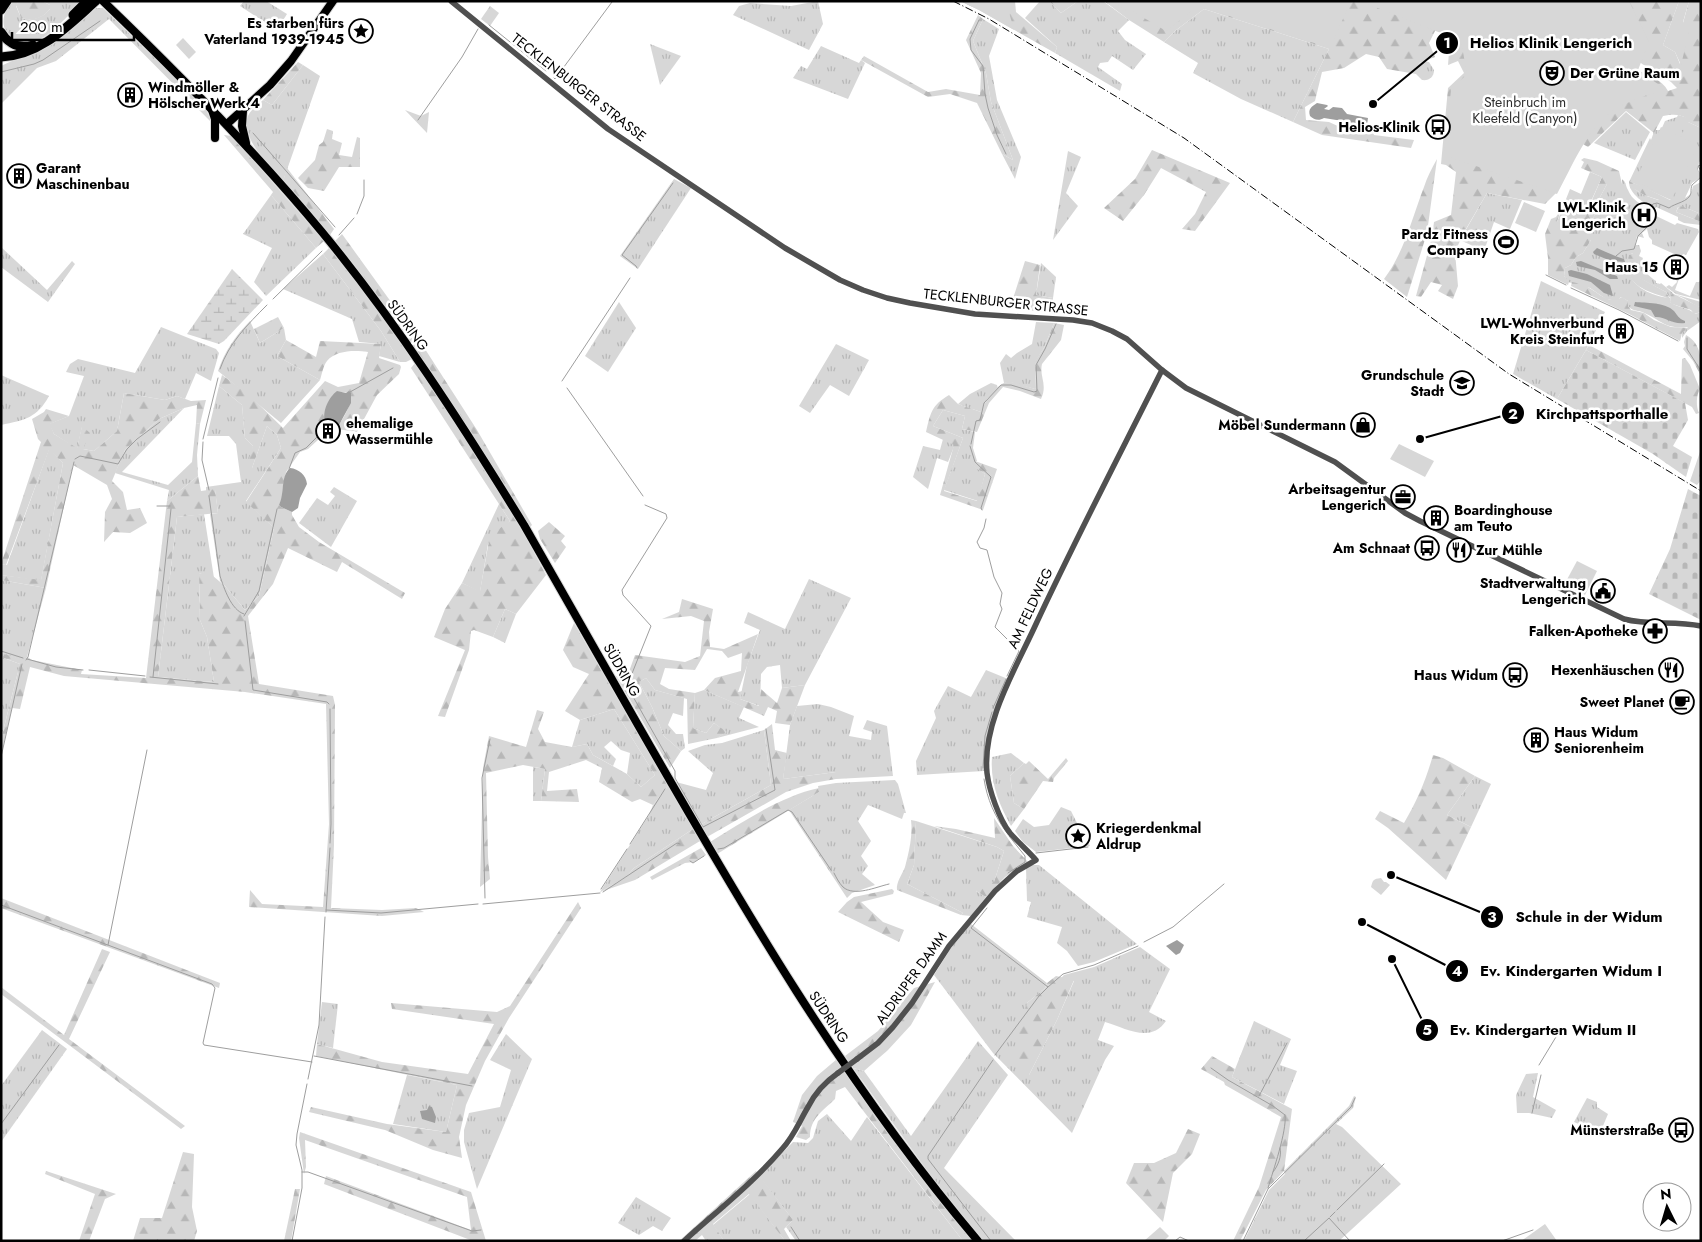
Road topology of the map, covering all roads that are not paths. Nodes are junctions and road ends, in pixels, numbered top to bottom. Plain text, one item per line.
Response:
1 (7, 1) edge
2 (96, 1) edge
3 (103, 1) edge
4 (109, 1) edge
5 (333, 1) edge
6 (451, 1) edge
7 (85, 2) edge
8 (1, 10) edge
9 (112, 10) junction
10 (1, 32) edge
11 (1, 57) edge
12 (212, 108) junction
13 (243, 111) junction
14 (227, 124) junction
15 (215, 138) dead end
16 (248, 147) junction
17 (1162, 370) junction
18 (1701, 626) edge
19 (1036, 860) joint
20 (684, 1241) edge
21 (978, 1241) edge

1 - 8 highway
2 - 11 highway
3 - 9 main road, SÜDRING
4 - 9 main road
5 - 13 main road
6 - 17 street, TECKLENBURGER STRASSE
7 - 10 highway
9 - 12 main road, SÜDRING
12 - 14 main road, SÜDRING
12 - 15 main road
13 - 14 main road
13 - 16 main road
14 - 16 main road, SÜDRING
16 - 21 main road, SÜDRING
17 - 18 street, TECKLENBURGER STRASSE
17 - 19 street, AM FELDWEG
19 - 20 street, ALDRUPER DAMM, bridge

